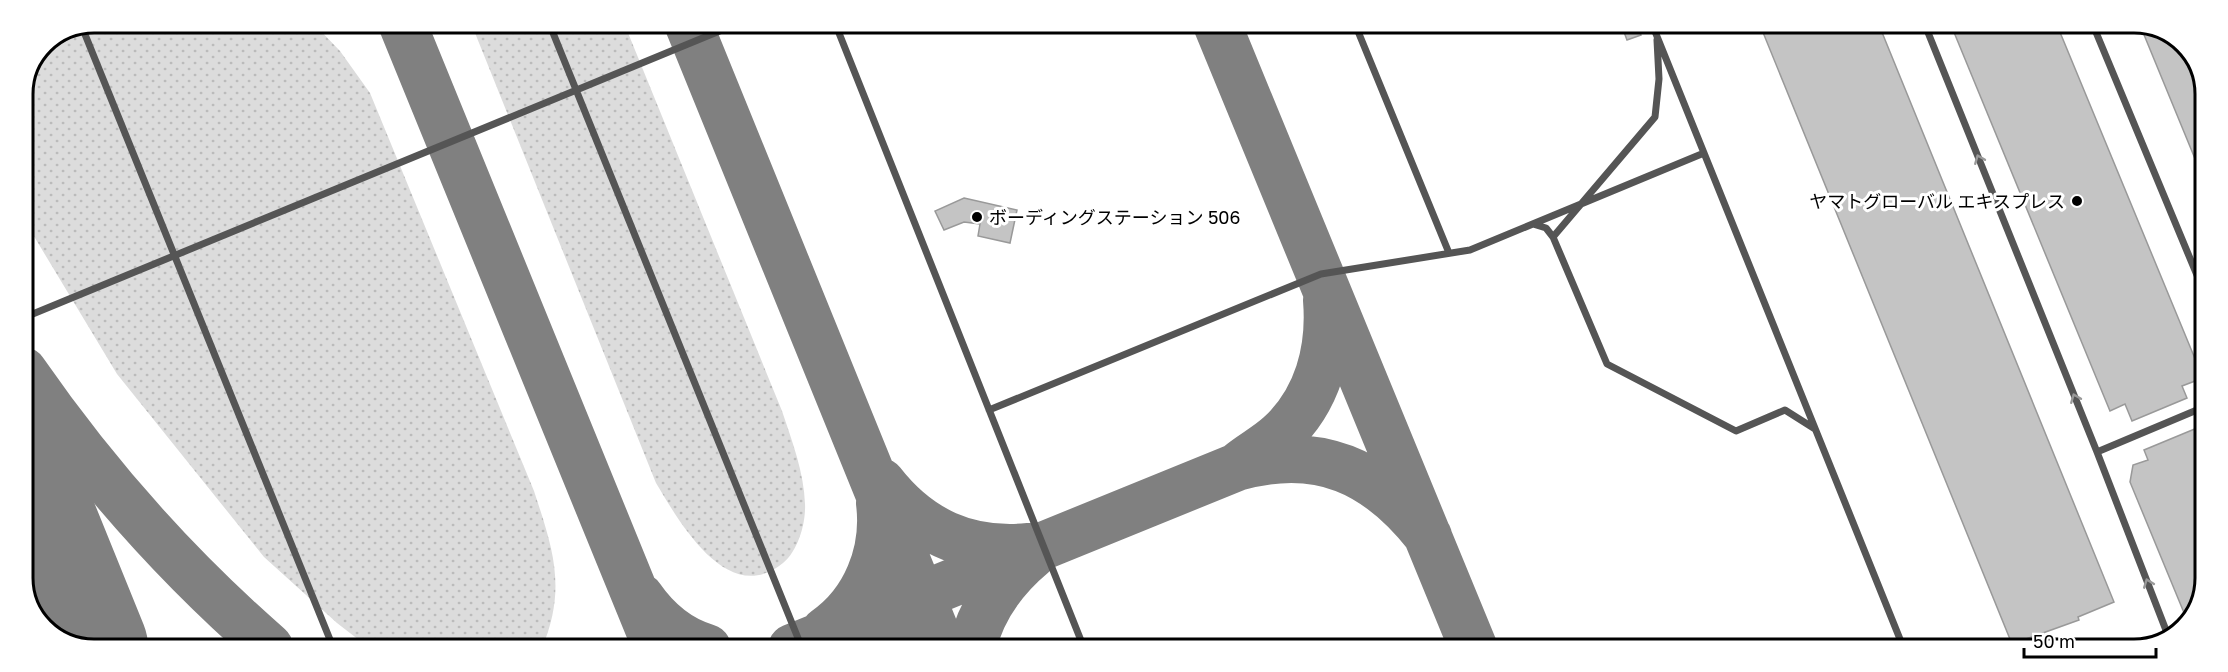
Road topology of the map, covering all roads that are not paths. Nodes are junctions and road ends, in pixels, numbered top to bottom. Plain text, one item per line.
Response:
1 (553, 33) edge
2 (715, 33) edge
3 (839, 33) edge
4 (1360, 33) edge
5 (1927, 33) edge
6 (2096, 33) edge
7 (85, 34) edge
8 (1656, 34) joint
9 (577, 90) junction
10 (1704, 153) junction
11 (1580, 205) junction
12 (1533, 224) junction
13 (1553, 237) junction
14 (1449, 253) junction
15 (174, 256) junction
16 (2195, 270) edge
17 (33, 314) edge
18 (989, 410) junction
19 (2195, 411) edge
20 (1815, 429) junction
21 (2097, 452) junction
22 (2166, 630) edge
23 (330, 639) edge
24 (798, 639) edge
25 (1080, 639) edge
26 (1900, 639) edge

1 - 9 lane
2 - 9 lane
3 - 18 lane
4 - 14 lane
21 -> 5 lane
6 - 16 lane
7 - 15 lane
8 - 10 lane
8 - 11 lane
9 - 15 lane
9 - 24 lane
10 - 11 lane
10 - 20 lane
11 - 12 lane
11 - 13 lane
12 - 13 lane
12 - 14 lane
13 - 20 lane
14 - 18 lane
15 - 17 lane
15 - 23 lane
18 - 25 lane
19 - 21 lane
20 - 26 lane
22 -> 21 lane

